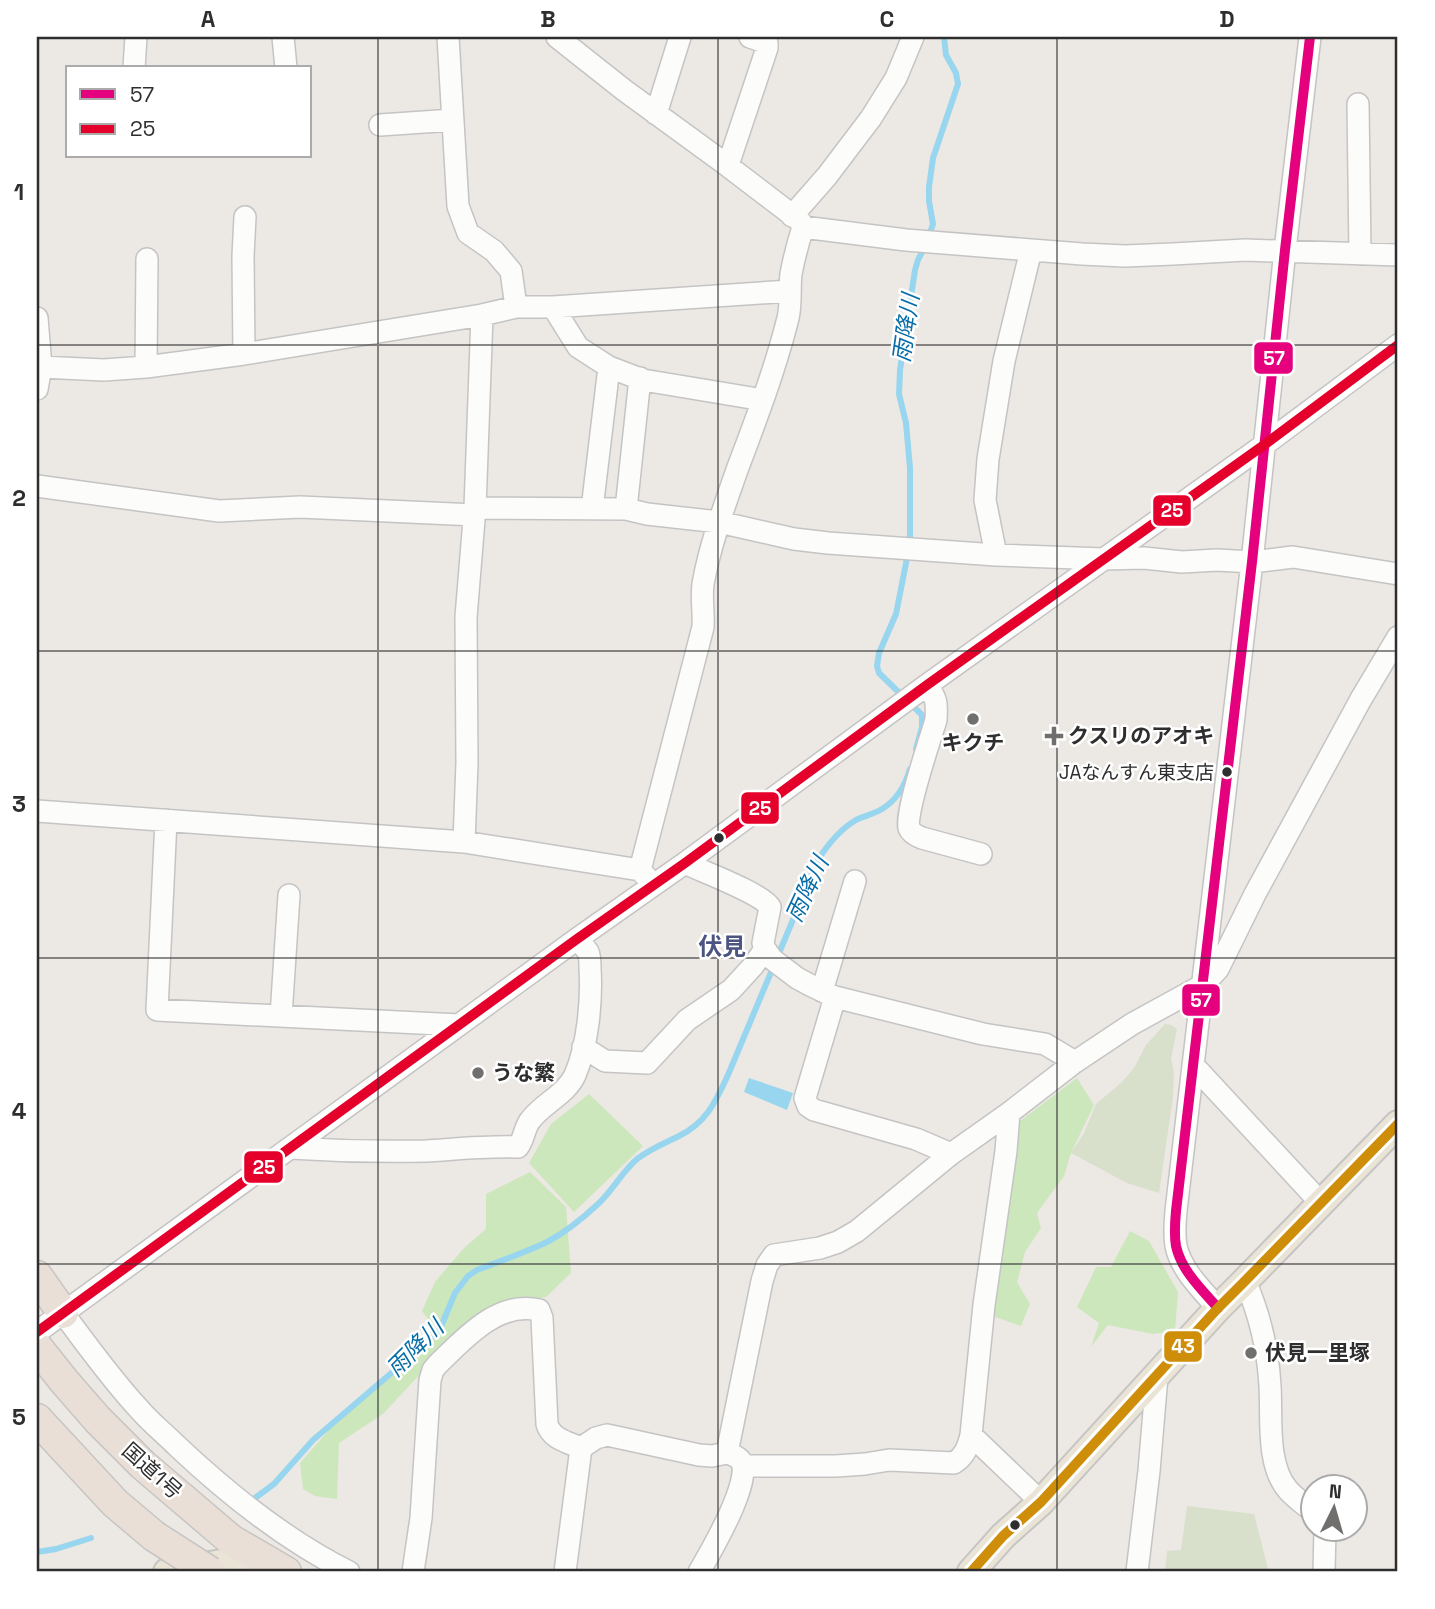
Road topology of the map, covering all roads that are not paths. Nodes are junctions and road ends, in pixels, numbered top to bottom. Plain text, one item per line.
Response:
1 (136, 37) edge
2 (284, 37) edge
3 (448, 37) edge
4 (557, 37) edge
5 (680, 37) edge
6 (750, 37) edge
7 (913, 37) edge
8 (1310, 37) edge
9 (134, 66) edge
10 (286, 66) edge
11 (1357, 104) dead end
12 (656, 114) junction
13 (453, 120) junction
14 (380, 125) dead end
15 (727, 165) junction
16 (245, 217) dead end
17 (798, 222) junction
18 (1031, 250) junction
19 (1285, 250) junction
20 (1360, 254) junction
21 (1398, 255) edge
22 (147, 259) dead end
23 (790, 291) junction
24 (516, 306) junction
25 (553, 307) junction
26 (482, 314) junction
27 (37, 318) edge
28 (1398, 345) edge
29 (244, 354) junction
30 (39, 365) edge
31 (146, 367) junction
32 (609, 367) junction
33 (639, 378) junction
34 (37, 389) edge
35 (763, 400) junction
36 (1264, 445) junction
37 (37, 485) edge
38 (592, 509) junction
39 (626, 509) junction
40 (475, 511) junction
41 (719, 522) junction
42 (996, 555) junction
43 (1103, 559) junction
44 (1252, 562) junction
45 (1398, 575) edge
46 (1398, 637) edge
47 (927, 685) junction
48 (37, 811) edge
49 (166, 820) junction
50 (464, 842) junction
51 (981, 854) dead end
52 (685, 863) junction
53 (646, 877) junction
54 (855, 881) dead end
55 (289, 895) dead end
56 (577, 939) junction
57 (765, 949) junction
58 (1202, 985) junction
59 (828, 994) junction
60 (281, 1016) junction
61 (459, 1025) junction
62 (583, 1047) junction
63 (1074, 1062) junction
64 (1193, 1065) junction
65 (1009, 1113) junction
66 (1398, 1124) edge
67 (290, 1148) junction
68 (951, 1154) junction
69 (1321, 1203) junction
70 (37, 1276) edge
71 (1245, 1281) junction
72 (1218, 1308) junction
73 (63, 1313) junction
74 (37, 1332) edge
75 (42, 1354) edge
76 (1157, 1376) junction
77 (37, 1419) edge
78 (971, 1435) junction
79 (581, 1448) junction
80 (735, 1460) junction
81 (1298, 1499) edge
82 (1041, 1502) junction
83 (1325, 1542) edge
84 (259, 1557) junction
85 (167, 1572) edge
86 (209, 1572) edge
87 (286, 1572) edge
88 (348, 1572) edge
89 (413, 1572) edge
90 (565, 1572) edge
91 (699, 1572) edge
92 (971, 1572) edge
93 (1137, 1572) edge
94 (1324, 1572) edge

1 - 9 street
2 - 10 street
3 - 13 street
4 - 12 street
5 - 12 street
6 - 15 street
7 - 17 street
8 - 19 street
11 - 20 street
12 - 15 street
13 - 14 street
13 - 24 street
15 - 17 street
16 - 29 street
17 - 18 street
17 - 23 street
18 - 19 street
18 - 42 street
19 - 20 street
19 - 36 street
20 - 21 street
22 - 31 street
23 - 25 street
23 - 35 street
24 - 25 street
24 - 26 street
25 - 32 street
26 - 29 street
26 - 40 street
27 - 30 street
28 - 36 street
29 - 31 street
30 - 31 street
30 - 34 street
32 - 33 street
32 - 38 street
33 - 35 street
33 - 39 street
35 - 41 street
36 - 43 street
36 - 44 street
37 - 40 street
38 - 39 street
38 - 40 street
39 - 41 street
40 - 50 street
41 - 42 street
41 - 53 street
42 - 43 street
43 - 44 street
43 - 47 street
44 - 45 street
44 - 58 street
46 - 58 street
47 - 51 street
47 - 52 street
48 - 49 street
49 - 50 street
49 - 60 street
50 - 53 street
52 - 53 street
52 - 57 street
53 - 56 street
54 - 59 street
55 - 60 street
56 - 61 street
56 - 62 street
57 - 59 street
57 - 62 street
58 - 63 street
58 - 64 street
59 - 63 street
59 - 68 street
60 - 61 street
61 - 67 street
62 - 67 street
63 - 65 street
64 - 69 street
64 - 72 street
65 - 68 street
65 - 78 street
66 - 69 main road
67 - 73 street
68 - 80 street
69 - 71 main road
70 - 73 highway
71 - 72 main road
71 - 81 street
72 - 76 main road
73 - 74 street
73 - 88 street
75 - 84 highway, 国道1号
76 - 82 main road
76 - 93 street
77 - 86 highway, bridge
78 - 80 street
78 - 82 street
79 - 80 street
79 - 89 street
79 - 90 street
80 - 91 street
82 - 92 main road
83 - 94 street
84 - 85 main road
84 - 87 highway, 国道1号

